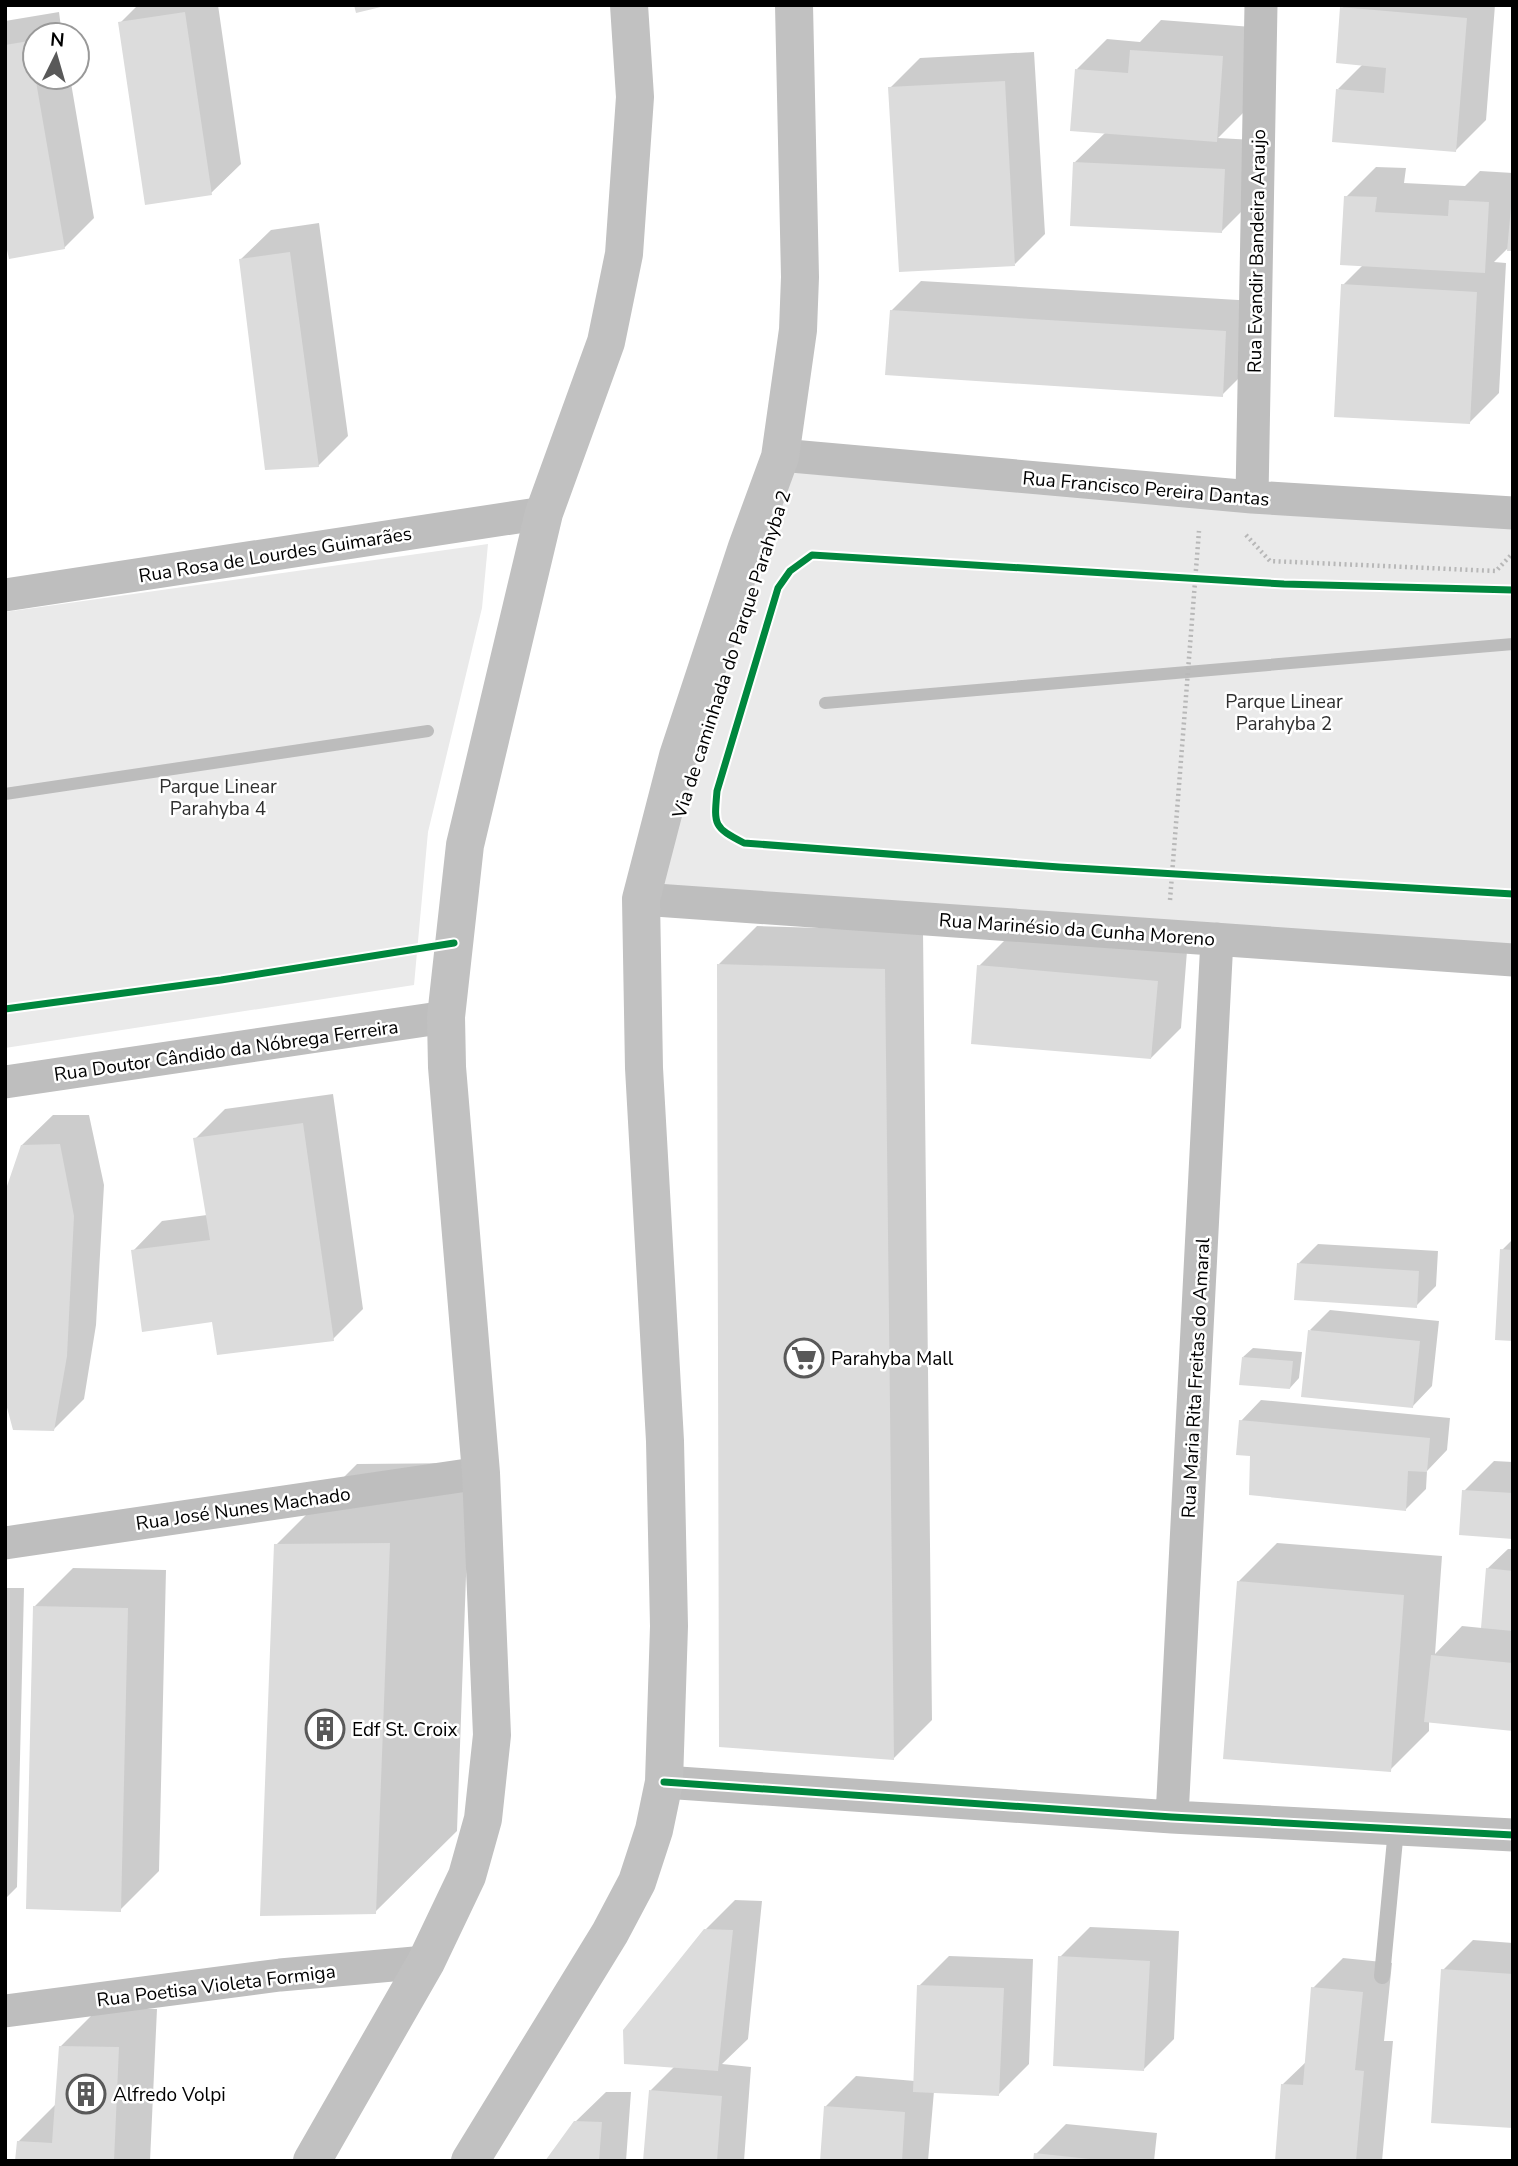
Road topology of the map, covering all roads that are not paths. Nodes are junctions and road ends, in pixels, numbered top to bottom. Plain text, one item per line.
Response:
1 (629, 5) edge
2 (794, 5) edge
3 (1261, 5) edge
4 (780, 455) junction
5 (1246, 512) junction
6 (544, 513) junction
7 (1513, 513) edge
8 (5, 595) edge
9 (641, 899) junction
10 (1217, 939) junction
11 (1513, 960) edge
12 (446, 1017) junction
13 (5, 1082) edge
14 (481, 1473) junction
15 (5, 1543) edge
16 (664, 1782) junction
17 (1172, 1818) junction
18 (1396, 1829) junction
19 (1513, 1835) edge
20 (426, 1962) junction
21 (1382, 1976) dead end
22 (5, 2011) edge
23 (313, 2161) edge
24 (470, 2161) edge

1 - 6 main road
2 - 4 main road
3 - 5 street, Rua Evandir Bandeira Araujo
4 - 5 street, Rua Francisco Pereira Dantas
4 - 9 main road
5 - 7 street, Rua Francisco Pereira Dantas
6 - 8 street, Rua Rosa de Lourdes Guimarães
6 - 12 main road
9 - 10 street, Rua Marinésio da Cunha Moreno
9 - 16 main road
10 - 11 street, Rua Marinésio da Cunha Moreno
10 - 17 street, Rua Maria Rita Freitas do Amaral
12 - 13 street, Rua Doutor Cândido da Nóbrega Ferreira
12 - 14 main road
14 - 15 street, Rua José Nunes Machado
14 - 20 main road
16 - 17 street
16 - 24 main road
17 - 18 street
18 - 19 street
18 - 21 lane
20 - 22 street, Rua Poetisa Violeta Formiga
20 - 23 main road

